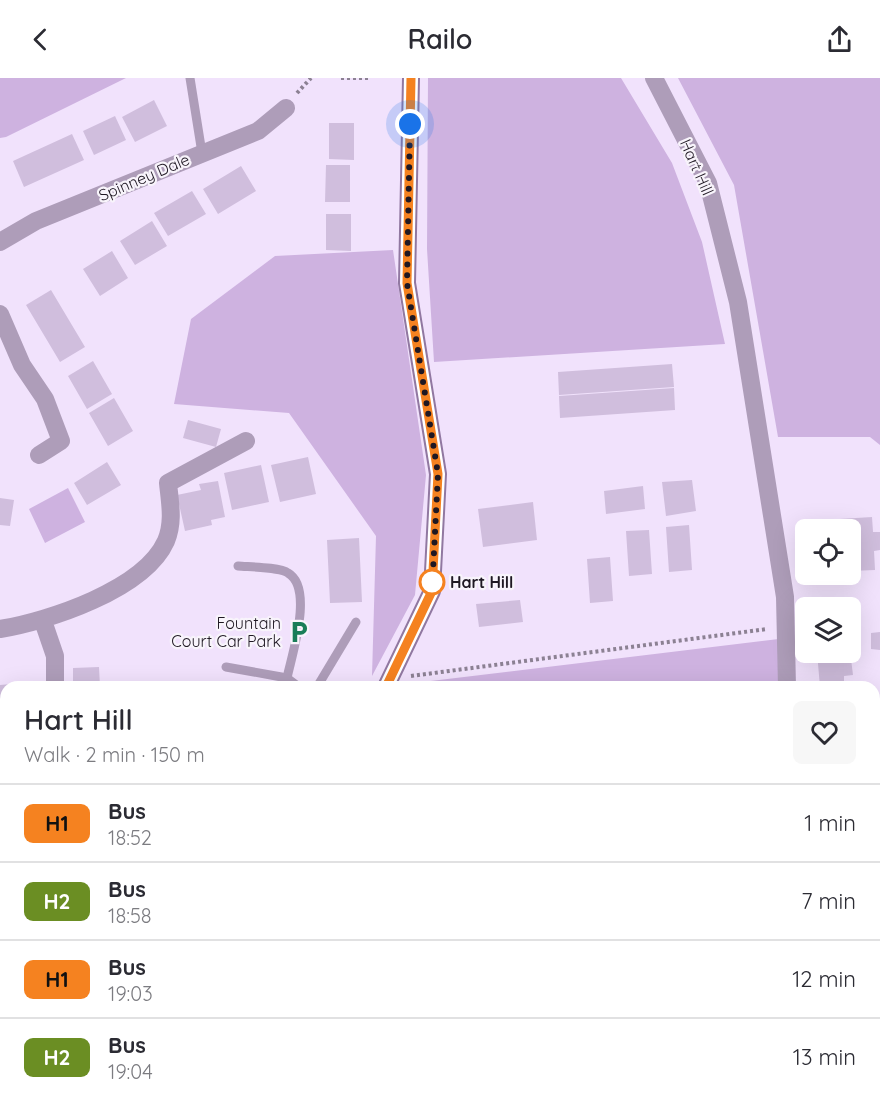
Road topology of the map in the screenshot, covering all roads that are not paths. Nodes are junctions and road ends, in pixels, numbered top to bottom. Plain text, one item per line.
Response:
1 (190, 78) edge
2 (411, 78) edge
3 (654, 78) edge
4 (286, 108) dead end
5 (202, 153) junction
6 (0, 242) edge
7 (0, 314) edge
8 (246, 441) dead end
9 (39, 454) dead end
10 (238, 566) dead end
11 (44, 621) junction
12 (356, 622) dead end
13 (0, 629) edge
14 (226, 667) dead end
15 (287, 678) junction
16 (55, 681) edge
17 (291, 681) edge
18 (321, 681) edge
19 (389, 681) edge
20 (787, 681) edge

1 - 5 lane
2 - 19 street
3 - 20 street, Hart Hill
4 - 5 street, Spinney Dale
5 - 6 street, Spinney Dale
7 - 9 street
8 - 11 street
10 - 15 lane
11 - 13 street
11 - 16 street
12 - 18 lane
14 - 15 lane
15 - 17 lane

